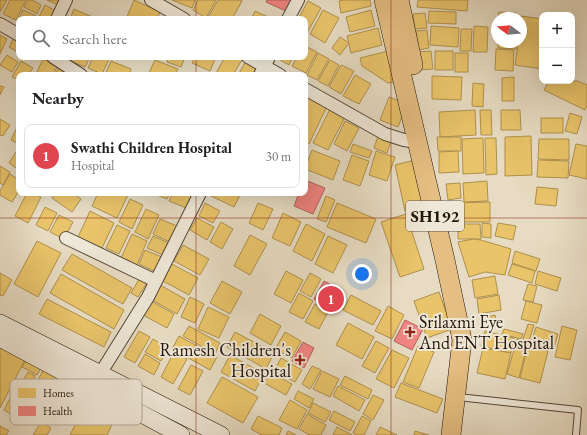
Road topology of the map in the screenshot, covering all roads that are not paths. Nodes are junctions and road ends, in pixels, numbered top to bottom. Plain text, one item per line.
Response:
1 (66, 0) edge
2 (151, 0) edge
3 (298, 0) edge
4 (384, 0) edge
5 (399, 0) edge
6 (58, 16) edge
7 (179, 16) edge
8 (290, 16) edge
9 (0, 24) edge
10 (16, 34) edge
11 (58, 60) edge
12 (253, 60) edge
13 (264, 66) edge
14 (76, 72) edge
15 (275, 72) edge
16 (308, 91) edge
17 (417, 142) junction
18 (198, 196) edge
19 (66, 238) dead end
20 (156, 280) junction
21 (0, 323) edge
22 (0, 338) edge
23 (100, 374) junction
24 (77, 379) edge
25 (110, 379) edge
26 (142, 395) edge
27 (460, 397) junction
28 (142, 414) edge
29 (181, 435) edge
30 (221, 435) edge
31 (451, 435) edge
32 (462, 435) edge
33 (576, 435) edge

1 - 6 street
2 - 7 street
3 - 8 street
4 - 17 main road, SH192
5 - 27 main road, SH192
9 - 10 street
11 - 14 street
12 - 13 street
13 - 15 street
16 - 17 street
17 - 27 main road, SH192
18 - 20 street
19 - 20 street
20 - 23 street
21 - 23 main road
22 - 24 main road
23 - 25 main road
26 - 30 main road
27 - 31 main road, SH192
27 - 32 main road, SH192
27 - 33 lane
28 - 29 main road

